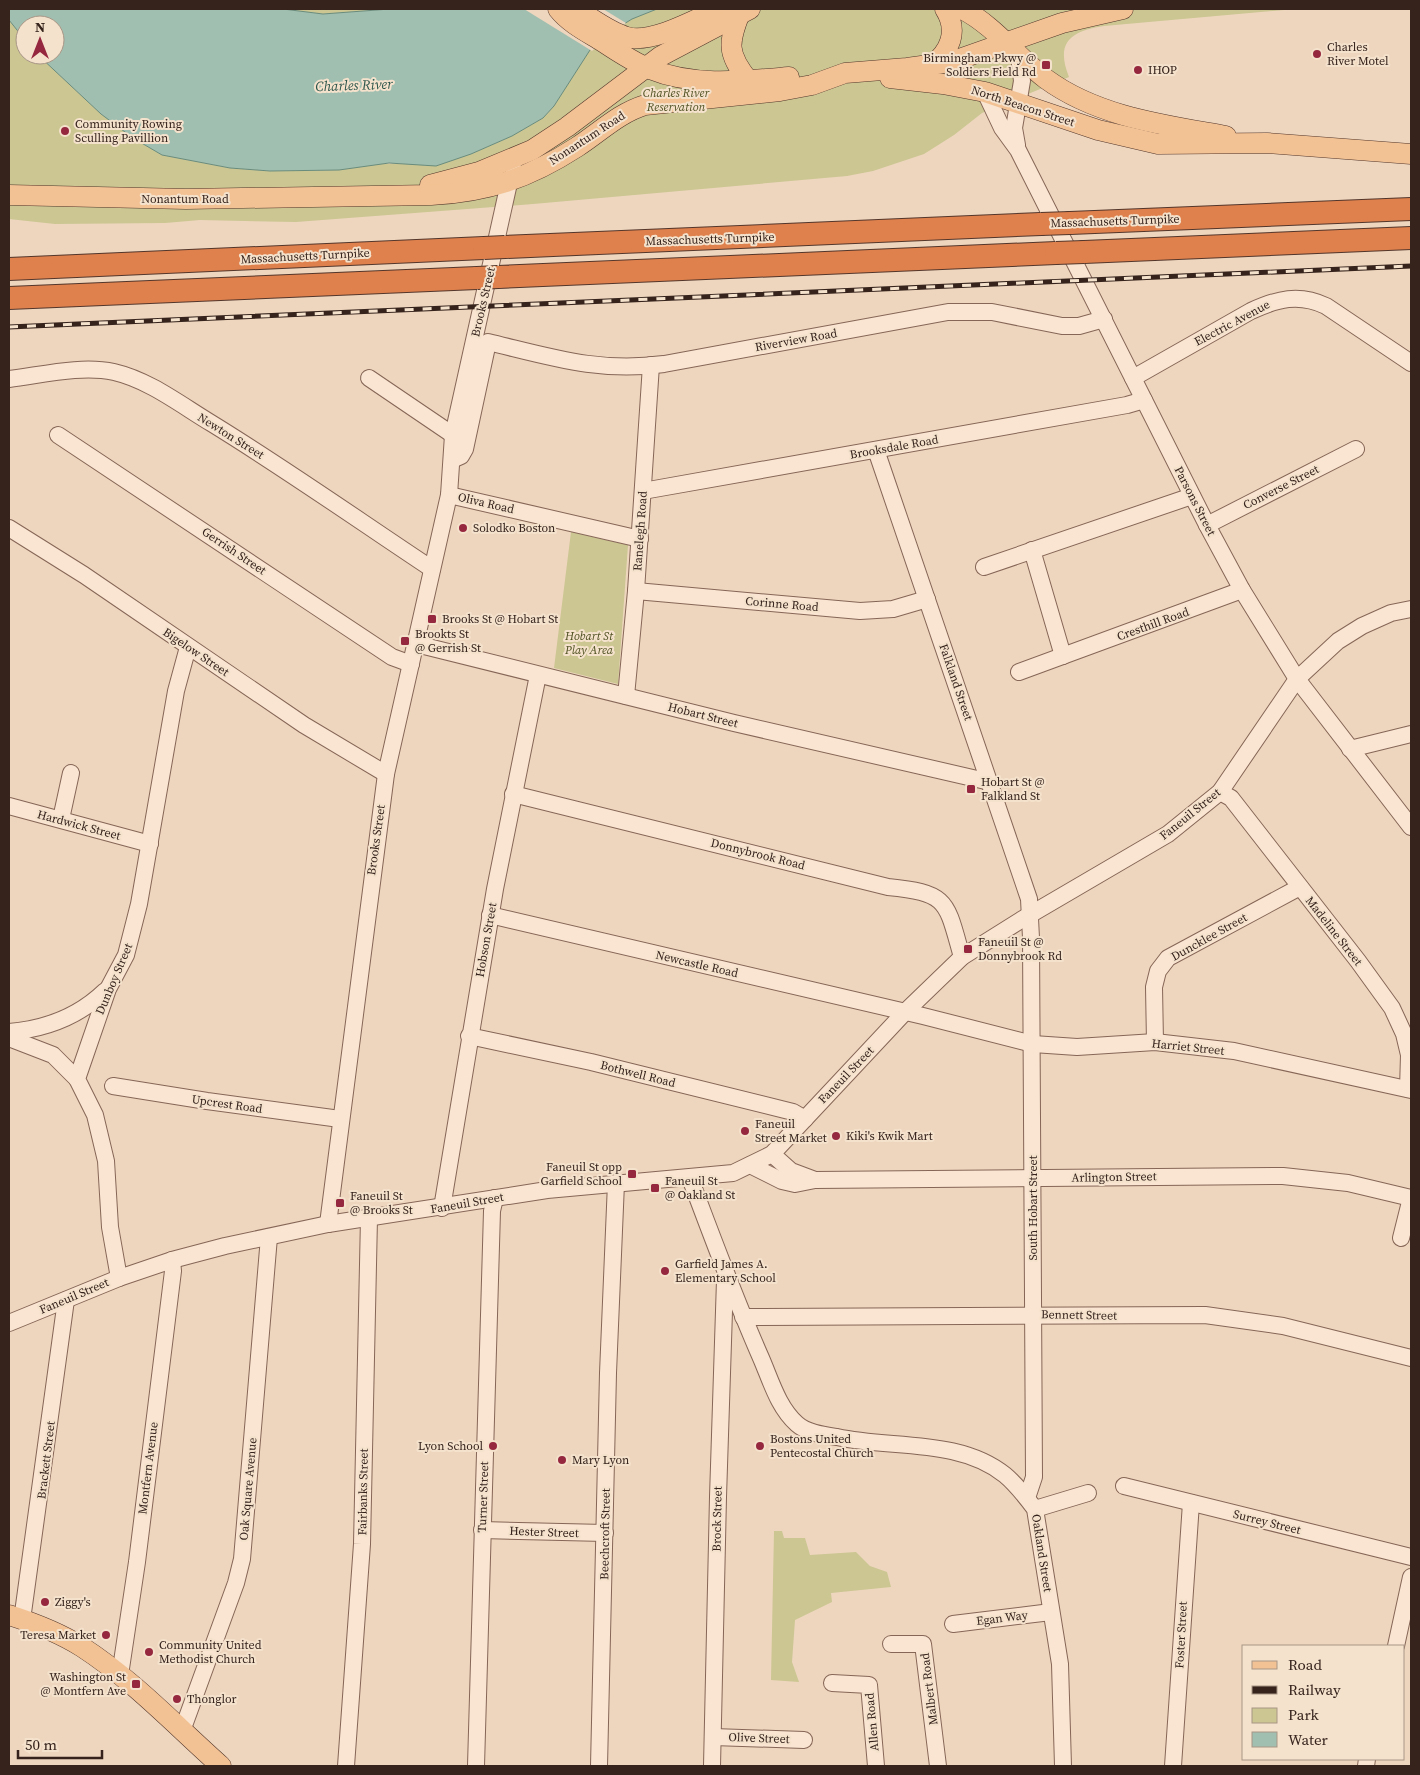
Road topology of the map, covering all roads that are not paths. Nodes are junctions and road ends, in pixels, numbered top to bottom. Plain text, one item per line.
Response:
1 (558, 9) edge
2 (576, 9) edge
3 (719, 9) edge
4 (945, 9) edge
5 (962, 9) edge
6 (1123, 9) edge
7 (745, 11) edge
8 (615, 40) junction
9 (1013, 49) junction
10 (931, 66) junction
11 (645, 67) junction
12 (845, 73) junction
13 (748, 80) junction
14 (985, 92) junction
15 (1018, 103) junction
16 (1267, 144) junction
17 (532, 150) junction
18 (1018, 150) junction
19 (1411, 154) edge
20 (509, 183) junction
21 (9, 195) edge
22 (361, 196) junction
23 (1411, 209) edge
24 (1411, 238) edge
25 (9, 269) edge
26 (9, 298) edge
27 (1104, 319) junction
28 (488, 342) joint
29 (1411, 363) edge
30 (651, 365) junction
31 (369, 378) dead end
32 (1132, 378) junction
33 (9, 379) edge
34 (1144, 400) junction
35 (58, 435) dead end
36 (453, 435) junction
37 (1356, 449) dead end
38 (876, 450) junction
39 (452, 460) junction
40 (643, 491) junction
41 (449, 495) junction
42 (1192, 496) junction
43 (1207, 525) junction
44 (9, 528) edge
45 (640, 539) junction
46 (1032, 550) junction
47 (984, 566) dead end
48 (432, 569) junction
49 (1242, 590) junction
50 (636, 591) junction
51 (927, 599) junction
52 (1411, 609) edge
53 (416, 644) junction
54 (188, 647) junction
55 (1063, 656) junction
56 (411, 664) junction
57 (1019, 672) dead end
58 (538, 675) junction
59 (1297, 679) junction
60 (626, 696) junction
61 (1411, 734) edge
62 (1350, 749) junction
63 (71, 773) dead end
64 (386, 774) junction
65 (990, 782) junction
66 (1220, 792) junction
67 (514, 794) junction
68 (9, 806) edge
69 (61, 819) junction
70 (1411, 827) edge
71 (150, 844) junction
72 (1300, 888) junction
73 (490, 915) junction
74 (1030, 916) junction
75 (962, 957) junction
76 (108, 989) junction
77 (905, 1012) junction
78 (9, 1032) edge
79 (469, 1036) junction
80 (9, 1038) edge
81 (1155, 1042) junction
82 (1033, 1044) junction
83 (77, 1079) junction
84 (113, 1086) dead end
85 (1410, 1090) edge
86 (340, 1119) junction
87 (805, 1119) junction
88 (772, 1154) junction
89 (750, 1165) junction
90 (690, 1178) junction
91 (1034, 1178) junction
92 (815, 1180) junction
93 (616, 1182) junction
94 (495, 1198) junction
95 (1411, 1198) edge
96 (442, 1208) junction
97 (369, 1218) junction
98 (328, 1224) junction
99 (270, 1237) junction
100 (1401, 1238) dead end
101 (172, 1260) junction
102 (726, 1273) junction
103 (119, 1278) junction
104 (66, 1300) junction
105 (1033, 1314) junction
106 (743, 1317) junction
107 (9, 1323) edge
108 (1411, 1358) edge
109 (1124, 1486) dead end
110 (1088, 1493) dead end
111 (1031, 1504) junction
112 (1191, 1504) junction
113 (482, 1530) junction
114 (605, 1533) junction
115 (1411, 1557) edge
116 (1411, 1577) edge
117 (1051, 1612) junction
118 (16, 1617) edge
119 (953, 1624) dead end
120 (891, 1644) dead end
121 (1396, 1645) edge
122 (120, 1675) junction
123 (832, 1683) dead end
124 (182, 1731) junction
125 (714, 1737) junction
126 (804, 1740) dead end
127 (221, 1766) edge
128 (346, 1766) edge
129 (476, 1766) edge
130 (598, 1766) edge
131 (712, 1766) edge
132 (876, 1766) edge
133 (938, 1766) edge
134 (1064, 1766) edge
135 (1173, 1766) edge

1 - 8 main road, North Beacon Street
2 - 8 main road, North Beacon Street
3 - 8 main road, North Beacon Street
4 - 10 main road
5 - 9 main road, North Beacon Street
6 - 9 main road
7 - 11 main road, Nonantum Road
7 - 13 main road
8 - 11 main road, North Beacon Street
9 - 10 main road
9 - 15 street, Parsons Street
9 - 16 main road, North Beacon Street
10 - 12 main road
11 - 13 main road, North Beacon Street
11 - 17 main road, Nonantum Road
12 - 13 main road, North Beacon Street
12 - 14 main road, North Beacon Street
12 - 20 main road, Nonantum Road
14 - 15 main road, North Beacon Street
14 - 18 street, Parsons Street
15 - 16 main road, North Beacon Street
15 - 18 street, Parsons Street
16 - 19 main road, North Beacon Street
17 - 20 street, Brooks Street
17 - 22 main road, Nonantum Road
18 - 27 street, Parsons Street
20 - 22 main road, Nonantum Road
20 - 36 street, Brooks Street
21 - 22 main road, Nonantum Road
23 - 25 highway, Massachusetts Turnpike, bridge
24 - 26 highway, bridge
27 - 30 street, Riverview Road
27 - 32 street, Parsons Street
28 - 30 street, Riverview Road
28 - 39 street, Brooks Street
29 - 32 street, Electric Avenue
30 - 40 street, Ranelegh Road
31 - 36 street
32 - 34 street, Parsons Street
33 - 48 street, Newton Street
34 - 38 street, Brooksdale Road
34 - 42 street, Parsons Street
35 - 56 street, Gerrish Street
36 - 39 street, Brooks Street
37 - 43 street, Converse Street
38 - 40 street, Brooksdale Road
38 - 51 street, Falkland Street
39 - 41 street, Brooks Street
40 - 45 street, Ranelegh Road
41 - 45 street, Oliva Road
41 - 48 street, Brooks Street
42 - 43 street, Parsons Street
42 - 46 street
43 - 49 street, Parsons Street
44 - 54 street, Bigelow Street
45 - 50 street, Ranelegh Road
46 - 47 street
46 - 55 street
48 - 53 street, Brooks Street
49 - 55 street, Cresthill Road
49 - 59 street, Parsons Street
50 - 51 street, Corinne Road
50 - 60 street, Ranelegh Road
51 - 65 street, Falkland Street
52 - 59 street, Faneuil Street
53 - 56 street, Brooks Street
53 - 58 street, Hobart Street
54 - 64 street, Bigelow Street
54 - 71 street, Dunboy Street
55 - 57 street, Cresthill Road
56 - 64 street, Brooks Street
58 - 60 street, Hobart Street
58 - 67 street, Hobson Street
59 - 62 street, Parsons Street
59 - 66 street, Faneuil Street
60 - 65 street, Hobart Street
61 - 62 street
62 - 70 street, Parsons Street
63 - 69 street
64 - 86 street, Brooks Street
65 - 74 street, Falkland Street
66 - 72 street, Madeline Street
66 - 74 street, Faneuil Street
67 - 73 street, Hobson Street
67 - 75 street, Donnybrook Road
68 - 69 street, Hardwick Street
69 - 71 street, Hardwick Street
71 - 76 street, Dunboy Street
72 - 81 street, Duncklee Street
72 - 85 street, Madeline Street
73 - 77 street, Newcastle Road
73 - 79 street, Hobson Street
74 - 75 street, Faneuil Street
74 - 82 street, South Hobart Street
75 - 77 street, Faneuil Street
76 - 78 street
76 - 83 street, Dunboy Street
77 - 82 street, Harriet Street
77 - 87 street, Faneuil Street
79 - 87 street, Bothwell Road
79 - 96 street, Hobson Street
80 - 83 street
81 - 82 street, Harriet Street
81 - 85 street, Harriet Street
82 - 91 street, South Hobart Street
83 - 103 street
84 - 86 street, Upcrest Road
86 - 98 street, Brooks Street
87 - 88 street, Faneuil Street
88 - 89 street, Faneuil Street
88 - 92 street, Arlington Street
89 - 90 street, Faneuil Street
89 - 92 street, Arlington Street
90 - 93 street, Faneuil Street
90 - 102 street, Oakland Street
91 - 92 street, Arlington Street
91 - 95 street, Arlington Street
91 - 105 street, South Hobart Street
93 - 94 street, Faneuil Street
93 - 114 street, Beechcroft Street
94 - 96 street, Faneuil Street
94 - 113 street, Turner Street
95 - 100 street
96 - 97 street, Faneuil Street
97 - 98 street, Faneuil Street
97 - 128 street, Fairbanks Street
98 - 99 street, Faneuil Street
99 - 101 street, Faneuil Street
99 - 124 street, Oak Square Avenue
101 - 103 street, Faneuil Street
101 - 122 street, Montfern Avenue
102 - 106 street, Oakland Street
102 - 125 street, Brock Street
103 - 104 street, Faneuil Street
104 - 107 street, Faneuil Street
104 - 118 street, Brackett Street
105 - 106 street, Bennett Street
105 - 108 street, Bennett Street
105 - 111 street, South Hobart Street
106 - 111 street, Oakland Street
109 - 112 street, Surrey Street
110 - 111 street
111 - 117 street, Oakland Street
112 - 115 street, Surrey Street
112 - 135 street, Foster Street
113 - 114 street, Hester Street
113 - 129 street, Turner Street
114 - 130 street, Beechcroft Street
116 - 121 street
117 - 119 street, Egan Way
117 - 134 street, Oakland Street
118 - 122 main road
120 - 133 street, Malbert Road
122 - 124 main road
123 - 132 street, Allen Road
124 - 127 main road
125 - 126 street, Olive Street
125 - 131 street, Brock Street

